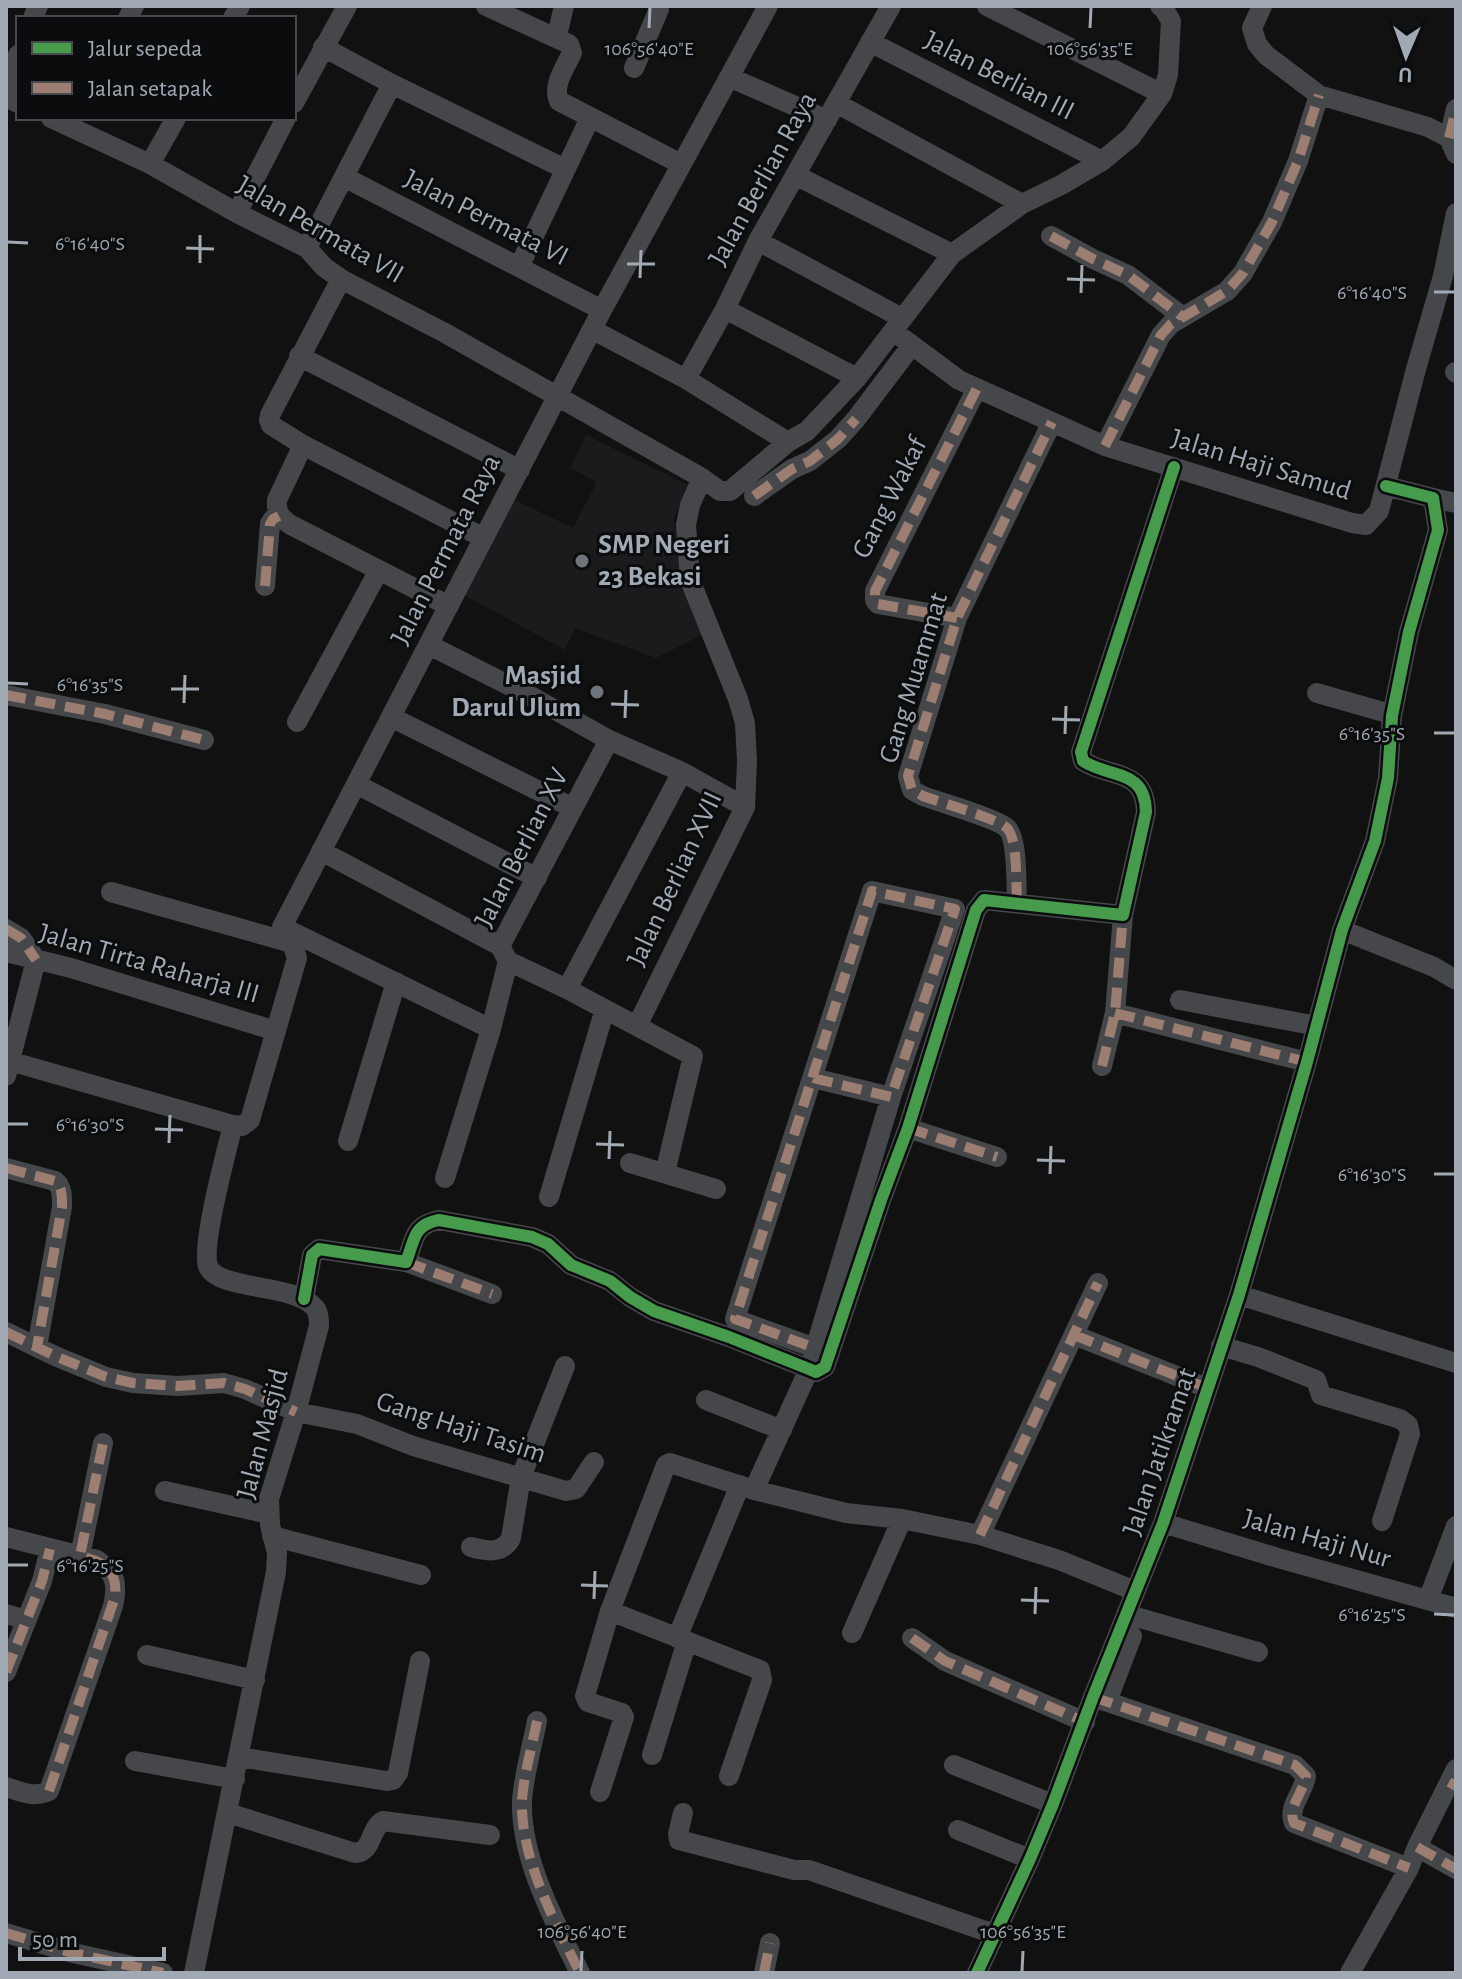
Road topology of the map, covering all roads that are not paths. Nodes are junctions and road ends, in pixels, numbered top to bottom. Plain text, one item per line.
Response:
1 (347, 6) edge
2 (486, 6) edge
3 (564, 6) edge
4 (768, 6) edge
5 (891, 6) edge
6 (987, 6) edge
7 (1262, 6) edge
8 (657, 7) edge
9 (1166, 14) edge
10 (553, 37) junction
11 (870, 42) junction
12 (323, 47) junction
13 (16, 60) edge
14 (634, 68) dead end
15 (729, 77) junction
16 (392, 84) junction
17 (6, 86) edge
18 (1162, 94) junction
19 (1319, 95) junction
20 (296, 99) edge
21 (1456, 109) edge
22 (831, 112) junction
23 (590, 118) junction
24 (175, 120) edge
25 (285, 120) edge
26 (75, 123) edge
27 (1453, 146) edge
28 (1102, 161) junction
29 (150, 164) junction
30 (681, 164) junction
31 (565, 169) junction
32 (795, 175) junction
33 (344, 177) junction
34 (1022, 204) junction
35 (237, 213) junction
36 (1456, 213) edge
37 (1051, 236) dead end
38 (758, 241) junction
39 (307, 248) junction
40 (952, 254) junction
41 (519, 267) junction
42 (341, 279) junction
43 (725, 309) junction
44 (602, 310) junction
45 (1183, 317) junction
46 (897, 325) junction
47 (593, 330) junction
48 (912, 345) junction
49 (299, 356) junction
50 (857, 378) junction
51 (686, 379) junction
52 (977, 388) junction
53 (559, 396) junction
54 (856, 419) junction
55 (1052, 422) junction
56 (807, 431) junction
57 (788, 442) junction
58 (303, 445) junction
59 (1105, 446) junction
60 (1174, 467) junction
61 (520, 470) junction
62 (702, 478) junction
63 (1386, 486) junction
64 (754, 496) dead end
65 (1433, 498) junction
66 (1456, 503) edge
67 (279, 516) junction
68 (484, 538) junction
69 (379, 570) junction
70 (265, 586) dead end
71 (449, 606) junction
72 (957, 618) junction
73 (429, 645) junction
74 (1317, 693) dead end
75 (6, 695) edge
76 (1392, 716) junction
77 (391, 717) junction
78 (297, 722) dead end
79 (204, 740) dead end
80 (609, 740) junction
81 (682, 772) junction
82 (356, 784) junction
83 (745, 807) junction
84 (573, 808) junction
85 (321, 851) junction
86 (537, 878) junction
87 (111, 892) dead end
88 (1017, 902) junction
89 (1123, 915) junction
90 (6, 929) edge
91 (1342, 930) junction
92 (287, 935) junction
93 (6, 952) edge
94 (504, 953) junction
95 (36, 960) junction
96 (1456, 980) edge
97 (396, 982) junction
98 (567, 989) junction
99 (1180, 1000) dead end
100 (605, 1009) junction
101 (1115, 1013) junction
102 (637, 1026) junction
103 (1317, 1026) junction
104 (491, 1029) junction
105 (276, 1031) junction
106 (1307, 1062) junction
107 (8, 1066) edge
108 (1102, 1066) dead end
109 (813, 1078) junction
110 (891, 1097) junction
111 (233, 1125) junction
112 (908, 1128) junction
113 (348, 1141) dead end
114 (997, 1157) dead end
115 (630, 1163) dead end
116 (6, 1168) edge
117 (665, 1173) junction
118 (445, 1178) dead end
119 (716, 1189) dead end
120 (549, 1197) dead end
121 (406, 1262) junction
122 (1098, 1283) dead end
123 (492, 1294) dead end
124 (1239, 1295) junction
125 (304, 1299) junction
126 (6, 1332) edge
127 (1074, 1335) junction
128 (1221, 1346) junction
129 (37, 1347) junction
130 (815, 1348) junction
131 (1456, 1363) edge
132 (565, 1366) dead end
133 (809, 1369) junction
134 (1207, 1388) junction
135 (706, 1400) dead end
136 (296, 1412) junction
137 (782, 1430) junction
138 (103, 1443) dead end
139 (594, 1462) dead end
140 (521, 1477) junction
141 (747, 1488) junction
142 (165, 1491) dead end
143 (269, 1514) junction
144 (902, 1519) junction
145 (1382, 1521) dead end
146 (1163, 1523) junction
147 (1456, 1526) edge
148 (980, 1535) junction
149 (272, 1536) junction
150 (6, 1537) edge
151 (471, 1547) dead end
152 (50, 1549) junction
153 (80, 1556) junction
154 (421, 1575) dead end
155 (1135, 1591) junction
156 (1428, 1600) junction
157 (1456, 1608) edge
158 (610, 1611) junction
159 (6, 1614) edge
160 (1133, 1616) junction
161 (26, 1620) junction
162 (852, 1633) dead end
163 (912, 1638) dead end
164 (682, 1640) junction
165 (1258, 1652) dead end
166 (147, 1655) dead end
167 (420, 1661) dead end
168 (6, 1672) edge
169 (255, 1680) junction
170 (1100, 1692) junction
171 (1184, 1714) dead end
172 (537, 1721) dead end
173 (1085, 1722) junction
174 (652, 1755) dead end
175 (240, 1757) junction
176 (135, 1761) dead end
177 (954, 1765) dead end
178 (729, 1776) dead end
179 (235, 1779) junction
180 (1454, 1779) edge
181 (6, 1787) edge
182 (600, 1792) dead end
183 (1053, 1804) junction
184 (228, 1813) junction
185 (683, 1813) dead end
186 (958, 1830) dead end
187 (490, 1835) dead end
188 (1417, 1847) junction
189 (1030, 1859) junction
190 (1409, 1868) junction
191 (1456, 1869) edge
192 (6, 1933) edge
193 (994, 1934) junction
194 (770, 1943) dead end
195 (163, 1973) edge
196 (194, 1973) edge
197 (580, 1973) edge
198 (764, 1973) edge
199 (977, 1973) edge
200 (1350, 1973) edge

1 - 12 street
2 - 10 street
3 - 10 street
4 - 15 street, Jalan Permata Raya
5 - 11 street, Jalan Berlian Raya
6 - 18 street
7 - 19 street
8 - 14 street
9 - 18 street
10 - 23 street
11 - 22 street, Jalan Berlian Raya
11 - 28 street, Jalan Berlian III
12 - 16 street
12 - 20 street
13 - 17 street
15 - 22 street
15 - 30 street, Jalan Permata Raya
16 - 31 street
16 - 33 street
18 - 28 street
19 - 27 street
19 - 45 street
21 - 27 street
22 - 32 street, Jalan Berlian Raya
22 - 34 street
23 - 30 street
23 - 31 street
24 - 29 street
25 - 35 street
26 - 29 street, Jalan Permata VII
28 - 34 street
29 - 35 street, Jalan Permata VII
30 - 44 street, Jalan Permata Raya
31 - 41 street
32 - 38 street, Jalan Berlian Raya
32 - 40 street
33 - 39 street
33 - 41 street, Jalan Permata VI
34 - 40 street
35 - 39 street, Jalan Permata VII
36 - 63 street, Jalan Haji Samud
37 - 45 street
38 - 43 street, Jalan Berlian Raya
38 - 46 street, Jalan Haji Samud
39 - 42 street, Jalan Permata VII
40 - 46 street
41 - 44 street, Jalan Permata VI
42 - 49 street
42 - 53 street, Jalan Permata VII
43 - 50 street
43 - 51 street, Jalan Berlian Raya
44 - 47 street, Jalan Permata Raya
45 - 59 street
46 - 48 street, Jalan Haji Samud
46 - 50 street
47 - 51 street
47 - 53 street, Jalan Permata Raya
48 - 52 street, Jalan Haji Samud
48 - 54 street
49 - 58 street
49 - 61 street
50 - 56 street
51 - 57 street
52 - 55 street, Jalan Haji Samud
52 - 72 street, Gang Wakaf
53 - 61 street, Jalan Permata Raya
53 - 62 street, Jalan Permata VII
54 - 56 street
54 - 64 street
55 - 59 street, Jalan Haji Samud
55 - 72 street, Gang Muammat
56 - 57 street
57 - 62 street, Jalan Permata VII
58 - 67 street
58 - 68 street
59 - 60 street, Jalan Haji Samud
60 - 63 street, Jalan Haji Samud
60 - 89 street
61 - 68 street, Jalan Permata Raya
62 - 83 street, Jalan Berlian XVII
63 - 65 street
65 - 66 street
65 - 76 street, Jalan Jatikramat
67 - 69 street
67 - 70 street
68 - 71 street, Jalan Permata Raya
69 - 71 street
69 - 78 street
71 - 73 street, Jalan Permata Raya
72 - 88 street, Gang Muammat
73 - 77 street, Jalan Permata Raya
73 - 80 street
74 - 76 street
75 - 79 street
76 - 91 street, Jalan Jatikramat
77 - 82 street, Jalan Permata Raya
77 - 84 street
80 - 81 street
80 - 84 street, Jalan Berlian XV
81 - 83 street
81 - 98 street
82 - 85 street, Jalan Permata Raya
82 - 86 street
83 - 102 street, Jalan Berlian XVII
84 - 86 street, Jalan Berlian XV
85 - 92 street, Jalan Permata Raya
85 - 94 street
86 - 94 street, Jalan Berlian XV
87 - 92 street
88 - 89 street
88 - 112 street
89 - 101 street
90 - 95 street
91 - 96 street
91 - 103 street, Jalan Jatikramat
92 - 97 street
92 - 105 street, Jalan Permata Raya
93 - 95 street, Jalan Tirta Raharja III
94 - 98 street
94 - 104 street, Jalan Berlian XV
95 - 105 street, Jalan Tirta Raharja III
95 - 107 street
97 - 104 street
97 - 113 street
98 - 100 street
99 - 103 street
100 - 102 street
100 - 120 street
101 - 106 street
101 - 108 street
102 - 117 street
103 - 106 street, Jalan Jatikramat
104 - 118 street, Jalan Berlian XV
105 - 111 street, Jalan Permata Raya
106 - 124 street, Jalan Jatikramat
107 - 111 street
109 - 110 street
109 - 110 street
109 - 130 street
110 - 130 street
111 - 125 street
112 - 114 street
112 - 133 street
115 - 117 street
116 - 129 street
117 - 119 street
121 - 123 street
121 - 125 street
121 - 133 street
122 - 127 street
124 - 128 street, Jalan Jatikramat
124 - 131 street
125 - 136 street, Jalan Masjid
126 - 129 street, Gang Haji Tasim
127 - 134 street
127 - 148 street
128 - 134 street, Jalan Jatikramat
128 - 145 street
129 - 136 street, Gang Haji Tasim
130 - 133 street
132 - 140 street
133 - 137 street
134 - 146 street, Jalan Jatikramat
135 - 137 street
136 - 140 street, Gang Haji Tasim
136 - 143 street, Jalan Masjid
137 - 141 street
138 - 153 street
139 - 140 street, Gang Haji Tasim
140 - 151 street
141 - 144 street
141 - 158 street
141 - 164 street
142 - 143 street
143 - 149 street, Jalan Masjid
144 - 148 street
144 - 162 street
146 - 155 street, Jalan Jatikramat
146 - 156 street, Jalan Haji Nur
147 - 156 street
148 - 155 street
149 - 154 street
149 - 169 street, Jalan Masjid
150 - 152 street
152 - 153 street
152 - 161 street
153 - 181 street
155 - 160 street, Jalan Jatikramat
156 - 157 street, Jalan Haji Nur
158 - 164 street
158 - 182 street
159 - 161 street
160 - 165 street
160 - 170 street, Jalan Jatikramat
161 - 168 street
163 - 173 street
164 - 174 street
164 - 178 street
166 - 169 street
167 - 175 street
169 - 175 street, Jalan Masjid
170 - 171 street
170 - 173 street, Jalan Jatikramat
170 - 190 street
172 - 197 street
173 - 183 street, Jalan Jatikramat
175 - 179 street, Jalan Masjid
176 - 179 street
177 - 183 street
179 - 184 street, Jalan Masjid
180 - 188 street
183 - 189 street, Jalan Jatikramat
184 - 187 street
184 - 196 street, Jalan Masjid
185 - 193 street
186 - 189 street
188 - 190 street
188 - 191 street
189 - 193 street, Jalan Jatikramat
190 - 200 street
192 - 195 street
193 - 199 street, Jalan Jatikramat
194 - 198 street

